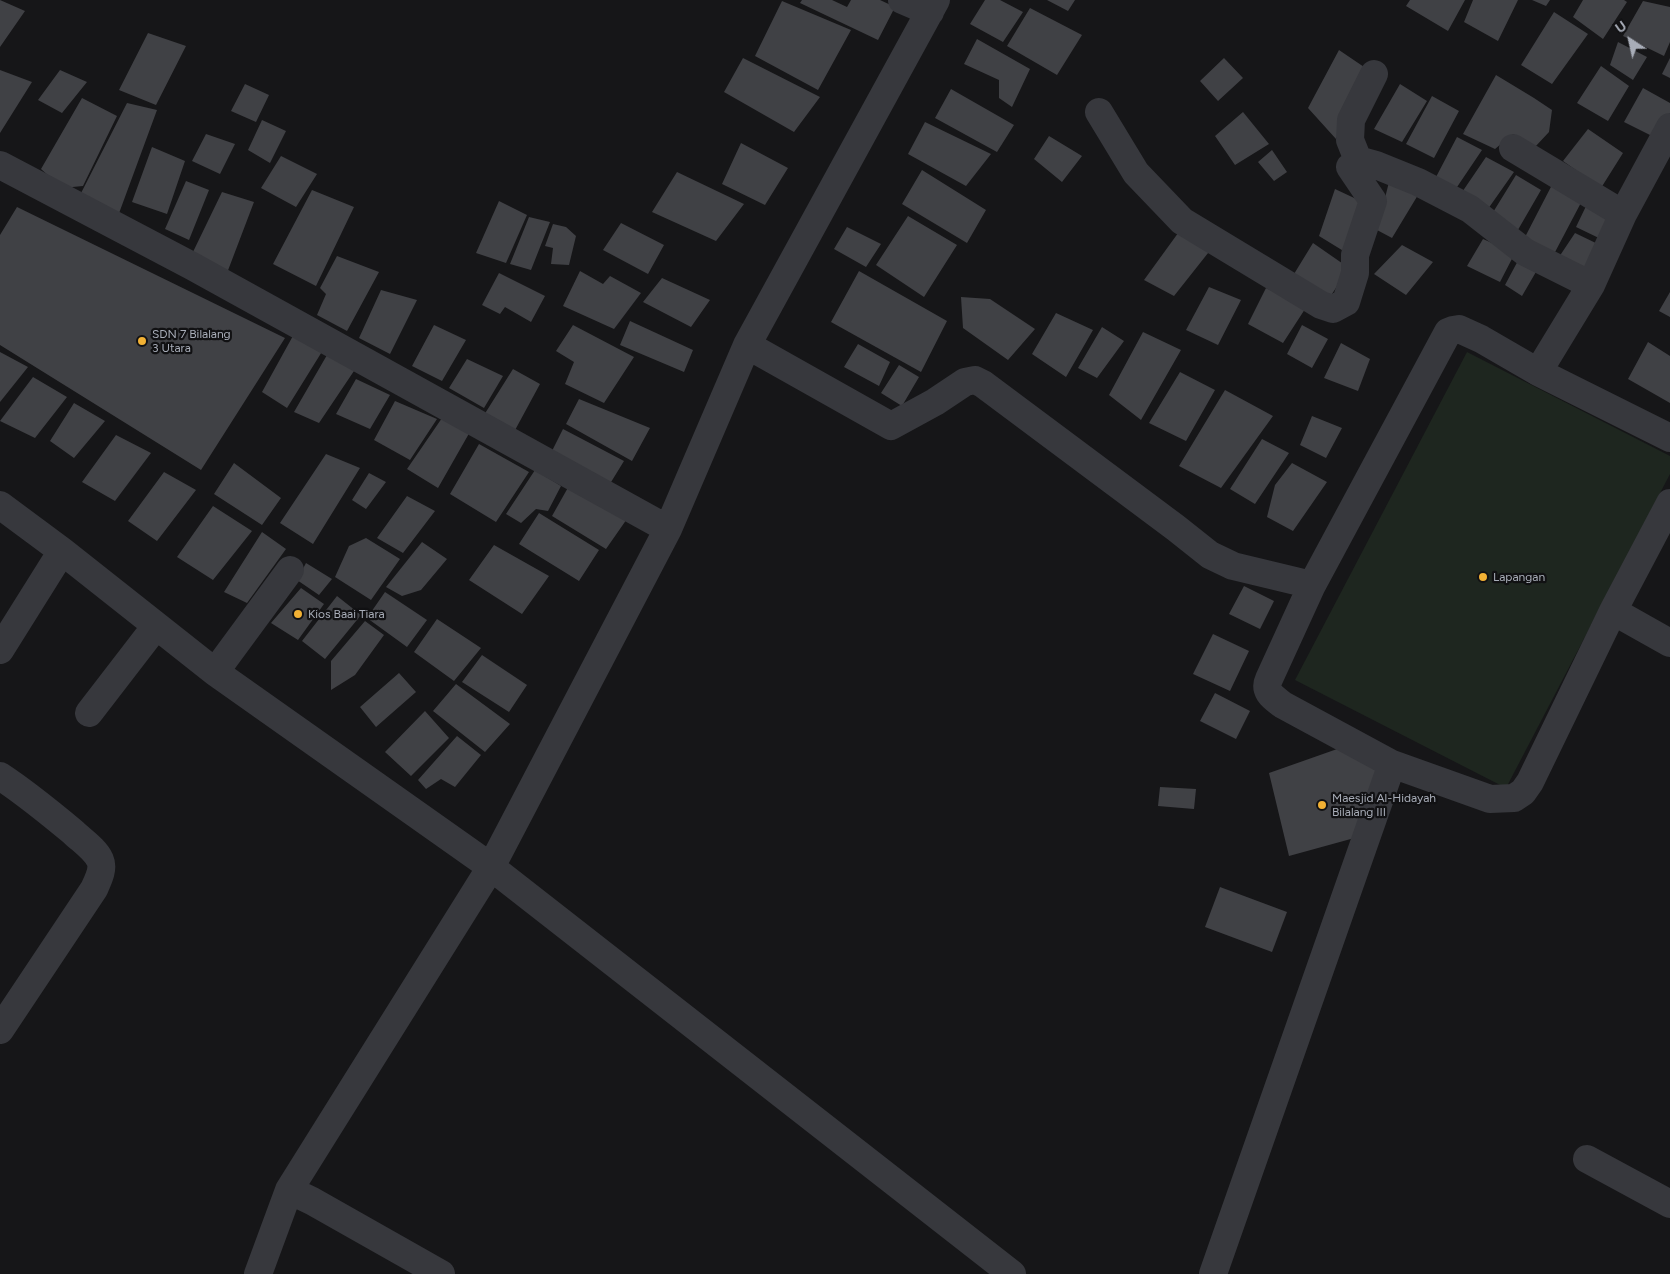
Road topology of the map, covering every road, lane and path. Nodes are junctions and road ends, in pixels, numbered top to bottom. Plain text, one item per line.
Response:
1 (902, 0) edge
2 (933, 6) edge
3 (1374, 74) dead end
4 (1099, 112) dead end
5 (1670, 127) edge
6 (1513, 148) dead end
7 (1358, 160) junction
8 (0, 165) edge
9 (1623, 214) junction
10 (1591, 285) junction
11 (747, 344) junction
12 (1538, 372) junction
13 (1670, 438) edge
14 (1670, 503) edge
15 (0, 505) edge
16 (668, 529) junction
17 (62, 551) junction
18 (290, 570) dead end
19 (1312, 585) junction
20 (1613, 611) junction
21 (156, 626) junction
22 (1670, 643) edge
23 (0, 650) edge
24 (214, 672) junction
25 (89, 713) dead end
26 (1392, 764) junction
27 (0, 776) edge
28 (491, 867) junction
29 (0, 1030) edge
30 (1587, 1159) dead end
31 (289, 1190) junction
32 (1670, 1204) edge
33 (258, 1274) edge
34 (441, 1274) edge
35 (1012, 1274) edge
36 (1213, 1274) edge

1 - 2 street
2 - 11 street
3 - 7 street
4 - 7 street
5 - 9 street
6 - 9 street
7 - 10 street
8 - 16 street
9 - 10 street
10 - 12 street
11 - 16 street
11 - 19 street
12 - 13 street
12 - 19 street
14 - 20 street
15 - 17 street
16 - 28 street
17 - 21 street
17 - 23 street
18 - 24 street
19 - 26 street
20 - 22 street
20 - 26 street
21 - 24 street
21 - 25 street
24 - 28 street
26 - 36 street
27 - 29 street
28 - 31 street
28 - 35 street
30 - 32 street
31 - 33 street
31 - 34 street

